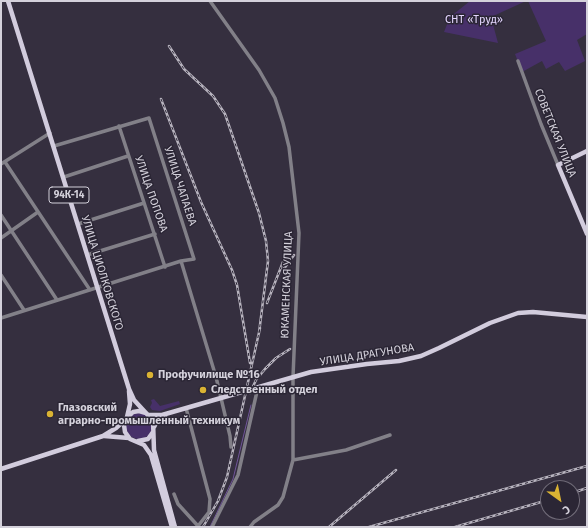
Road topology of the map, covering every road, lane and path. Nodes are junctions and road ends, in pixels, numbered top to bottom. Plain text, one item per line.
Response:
1 (8, 1) edge
2 (210, 1) edge
3 (518, 61) dead end
4 (119, 126) junction
5 (50, 133) junction
6 (54, 146) junction
7 (587, 151) edge
8 (128, 156) junction
9 (5, 162) junction
10 (1, 164) edge
11 (558, 165) junction
12 (64, 177) junction
13 (144, 203) junction
14 (38, 212) junction
15 (1, 214) edge
16 (78, 224) junction
17 (12, 231) junction
18 (155, 234) junction
19 (587, 234) edge
20 (1, 238) edge
21 (87, 255) junction
22 (181, 261) junction
23 (165, 267) junction
24 (1, 275) edge
25 (97, 288) junction
26 (90, 290) junction
27 (57, 300) junction
28 (24, 310) junction
29 (587, 317) edge
30 (1, 318) edge
31 (293, 378) junction
32 (258, 388) junction
33 (129, 389) junction
34 (220, 398) junction
35 (186, 408) junction
36 (170, 413) junction
37 (147, 414) junction
38 (126, 418) junction
39 (153, 430) junction
40 (390, 435) dead end
41 (103, 436) junction
42 (130, 439) junction
43 (137, 441) junction
44 (231, 447) dead end
45 (293, 460) junction
46 (1, 469) edge
47 (174, 494) dead end
48 (172, 527) edge
49 (175, 527) edge
50 (212, 527) edge
51 (250, 527) edge

1 - 5 main road, УЛИЦА ЦИОЛКОВСКОГО / 94К-14
2 - 31 street, ЮКАМЕНСКАЯ УЛИЦА
3 - 11 street, СОВЕТСКАЯ УЛИЦА
4 - 6 street
4 - 8 street, УЛИЦА ПОПОВА
4 - 22 street, УЛИЦА ЧАПАЕВА
5 - 6 main road, УЛИЦА ЦИОЛКОВСКОГО / 94К-14
5 - 9 street
6 - 12 main road, УЛИЦА ЦИОЛКОВСКОГО / 94К-14
7 - 11 main road
8 - 12 street
8 - 13 street, УЛИЦА ПОПОВА
9 - 10 street
9 - 14 street
11 - 19 main road, СОВЕТСКАЯ УЛИЦА
12 - 16 main road, УЛИЦА ЦИОЛКОВСКОГО / 94К-14
13 - 16 street
13 - 18 street, УЛИЦА ПОПОВА
14 - 17 street
14 - 26 street
15 - 17 street
16 - 21 main road, УЛИЦА ЦИОЛКОВСКОГО / 94К-14
17 - 20 street
17 - 27 street
18 - 21 street
18 - 23 street, УЛИЦА ПОПОВА
21 - 25 main road, УЛИЦА ЦИОЛКОВСКОГО / 94К-14
22 - 23 street
22 - 34 street
23 - 25 street
24 - 28 street
25 - 26 street
25 - 33 main road, УЛИЦА ЦИОЛКОВСКОГО / 94К-14
26 - 27 street
27 - 28 street
28 - 30 street
29 - 31 main road, УЛИЦА ДРАГУНОВА
31 - 32 main road, УЛИЦА ДРАГУНОВА
31 - 45 street, ЮКАМЕНСКАЯ УЛИЦА
32 - 34 main road, УЛИЦА ДРАГУНОВА
32 - 50 street
33 - 37 main road, УЛИЦА ЦИОЛКОВСКОГО
33 - 38 main road, УЛИЦА ЦИОЛКОВСКОГО
34 - 35 main road, УЛИЦА ДРАГУНОВА
34 - 44 street
35 - 36 main road, УЛИЦА ДРАГУНОВА
35 - 47 street
36 - 37 main road, УЛИЦА ДРАГУНОВА
36 - 39 main road, УЛИЦА ДРАГУНОВА
37 - 38 main road
37 - 39 main road
38 - 41 main road
38 - 42 main road
39 - 43 main road
39 - 49 main road
40 - 45 street
41 - 42 main road
41 - 46 main road
42 - 43 main road
43 - 48 main road
45 - 51 street, ЮКАМЕНСКАЯ УЛИЦА

